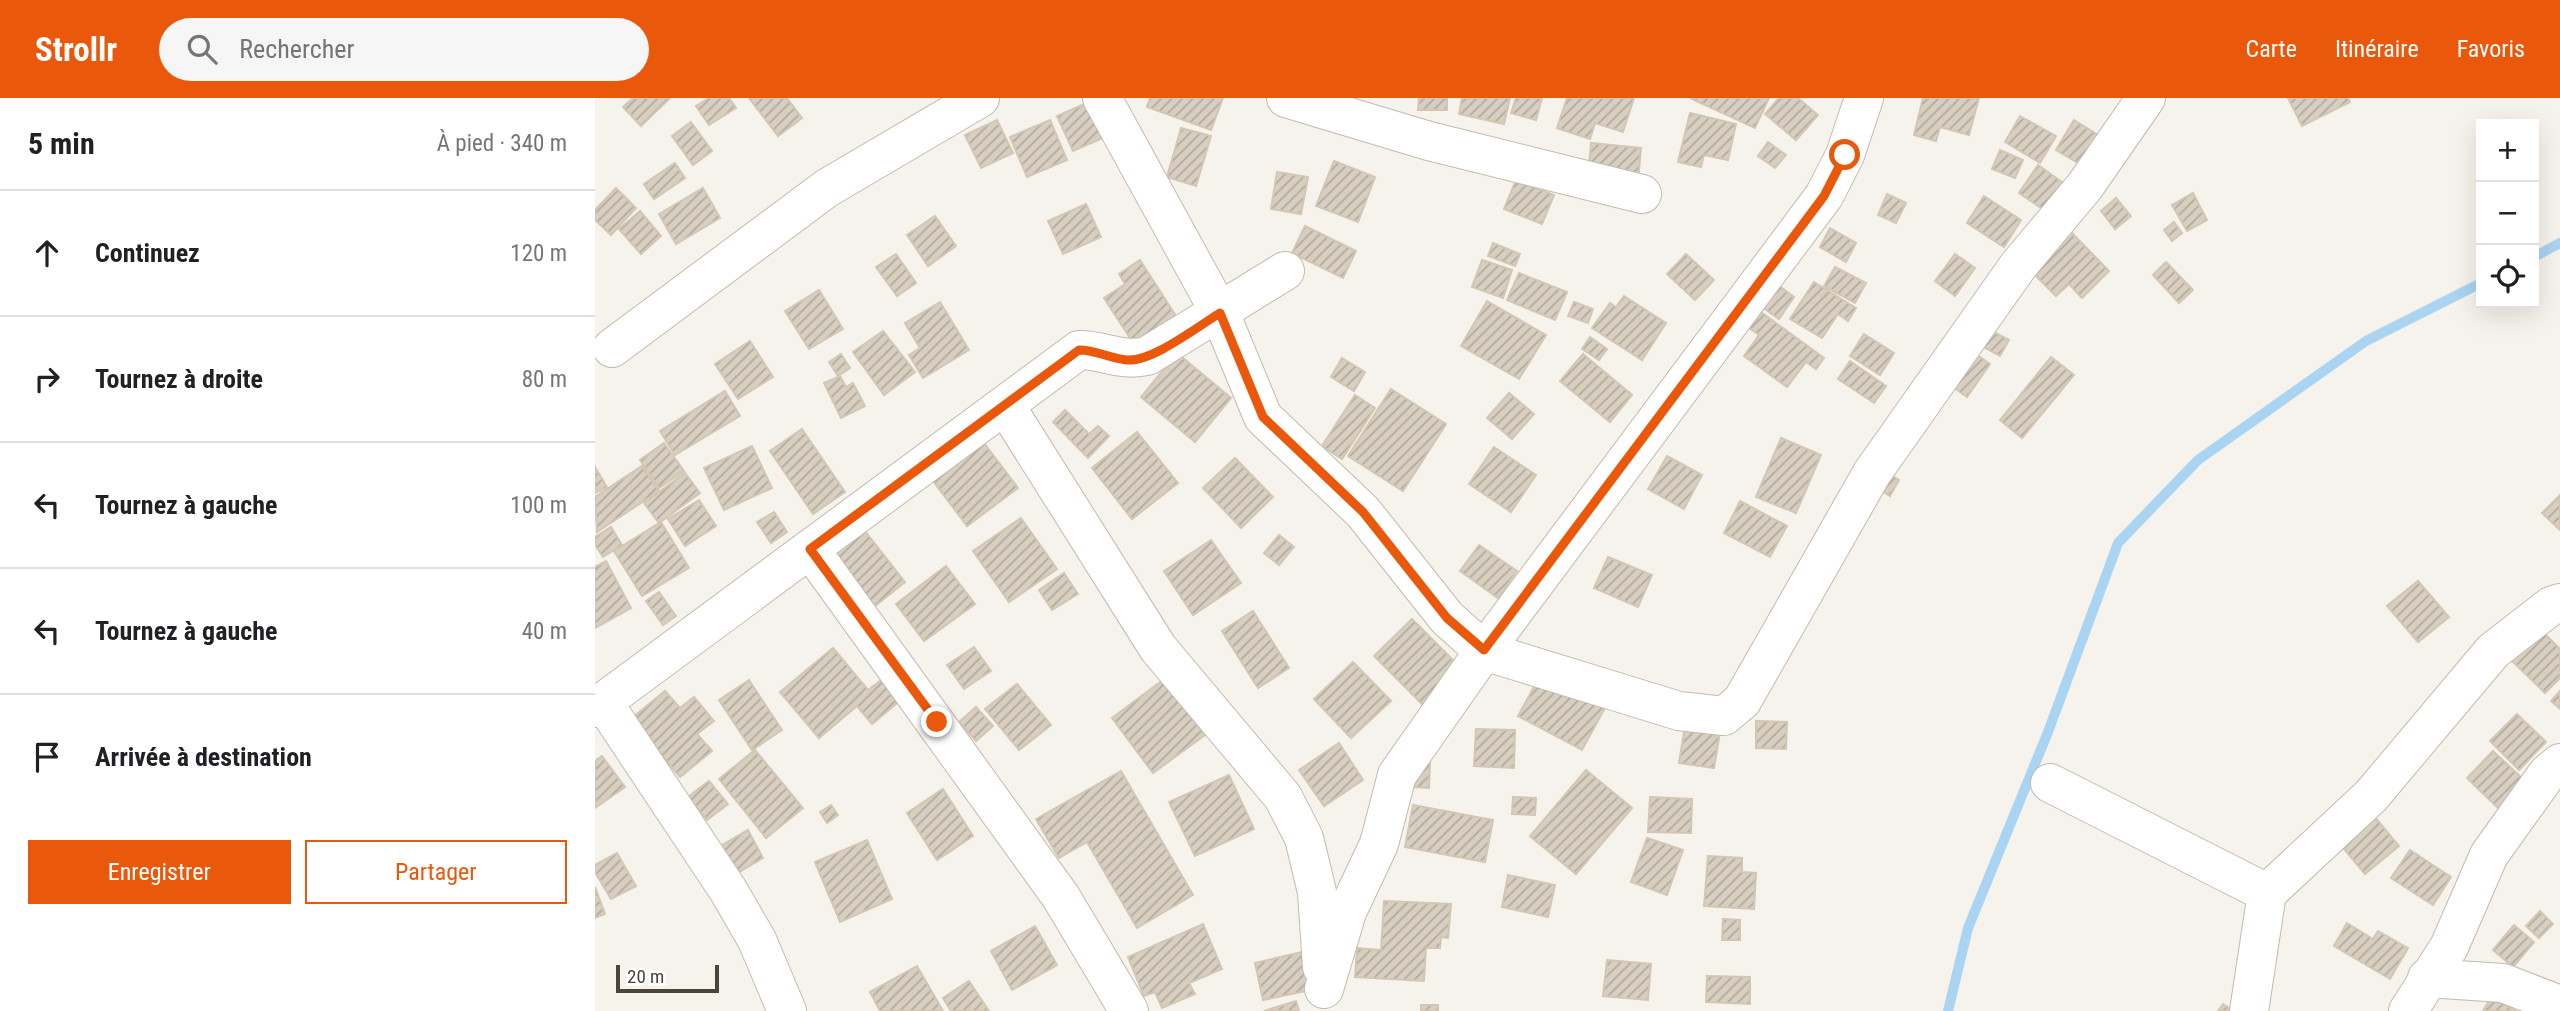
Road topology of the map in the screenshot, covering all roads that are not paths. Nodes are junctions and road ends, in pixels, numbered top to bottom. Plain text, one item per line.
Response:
1 (980, 98) edge
2 (1102, 98) edge
3 (1286, 98) edge
4 (1864, 98) edge
5 (2146, 98) edge
6 (1641, 194) dead end
7 (1286, 271) dead end
8 (1220, 313) junction
9 (612, 348) dead end
10 (1005, 405) junction
11 (810, 549) junction
12 (2560, 603) edge
13 (1484, 650) junction
14 (599, 705) edge
15 (2560, 763) edge
16 (2050, 783) dead end
17 (2267, 892) junction
18 (2427, 978) junction
19 (1324, 1000) edge
20 (2560, 1004) edge
21 (787, 1011) edge
22 (1129, 1011) edge
23 (2249, 1011) edge
24 (2408, 1011) edge

1 - 9 street
2 - 8 street
3 - 6 street
4 - 13 street
5 - 13 street
7 - 8 street
8 - 10 street
8 - 13 street
10 - 11 street
10 - 19 street
11 - 14 street
11 - 22 street
12 - 17 street
13 - 19 street
14 - 21 street
15 - 18 street
16 - 17 street
17 - 23 street
18 - 20 street
18 - 24 street

